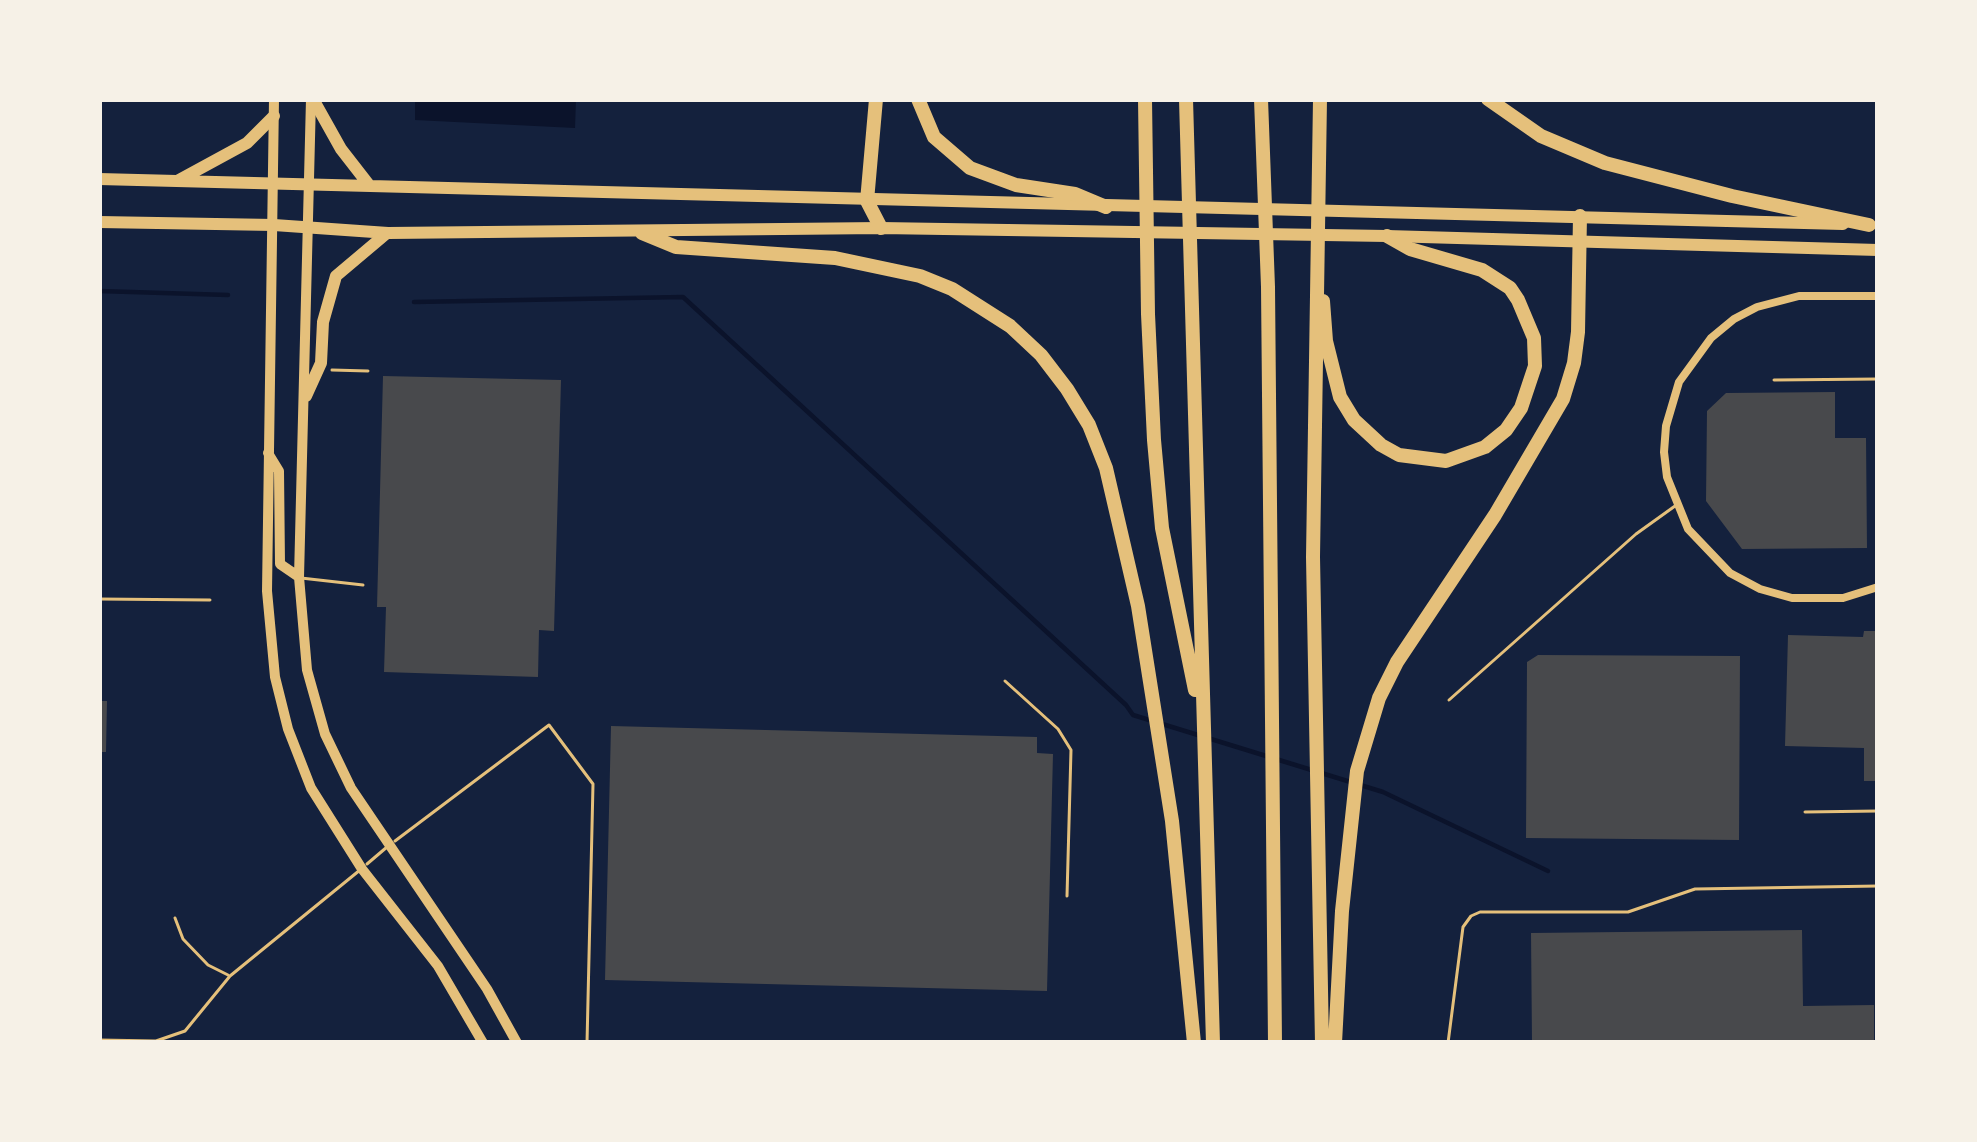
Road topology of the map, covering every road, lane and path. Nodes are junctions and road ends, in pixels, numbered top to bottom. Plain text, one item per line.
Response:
1 (274, 99) edge
2 (312, 99) edge
3 (876, 99) edge
4 (919, 99) edge
5 (1142, 99) edge
6 (1186, 99) edge
7 (1261, 99) edge
8 (1320, 99) edge
9 (1488, 99) edge
10 (274, 116) junction
11 (99, 179) edge
12 (178, 181) junction
13 (309, 182) junction
14 (274, 183) junction
15 (369, 185) junction
16 (867, 201) junction
17 (1106, 208) junction
18 (1580, 216) junction
19 (99, 223) edge
20 (274, 225) junction
21 (1874, 225) edge
22 (307, 227) junction
23 (880, 228) junction
24 (388, 233) junction
25 (642, 233) junction
26 (1387, 236) junction
27 (1316, 242) junction
28 (1580, 242) junction
29 (1878, 250) edge
30 (1878, 296) edge
31 (331, 370) dead end
32 (368, 371) dead end
33 (1774, 380) dead end
34 (1878, 380) edge
35 (306, 396) junction
36 (267, 450) junction
37 (1676, 505) junction
38 (299, 578) junction
39 (364, 585) dead end
40 (1878, 586) edge
41 (99, 599) edge
42 (210, 600) dead end
43 (1005, 681) dead end
44 (1449, 700) dead end
45 (1202, 724) junction
46 (1878, 811) edge
47 (1805, 812) dead end
48 (388, 846) junction
49 (362, 869) junction
50 (1878, 886) edge
51 (1067, 896) dead end
52 (175, 918) dead end
53 (230, 976) junction
54 (99, 1040) edge
55 (483, 1043) edge
56 (517, 1043) edge
57 (587, 1043) edge
58 (1194, 1043) edge
59 (1213, 1043) edge
60 (1275, 1043) edge
61 (1322, 1043) edge
62 (1335, 1043) edge
63 (1448, 1043) edge

1 - 10 main road
2 - 13 main road
2 - 15 main road
3 - 16 highway
4 - 17 highway
5 - 45 highway
6 - 45 highway
7 - 60 highway
8 - 27 highway
9 - 21 highway
10 - 12 main road
10 - 14 main road
11 - 12 main road
12 - 14 main road
13 - 14 main road
13 - 15 main road
13 - 22 main road
14 - 20 main road
15 - 16 main road
16 - 17 main road
16 - 23 highway
17 - 18 main road
18 - 21 main road
18 - 28 highway
19 - 20 main road
20 - 22 main road
20 - 36 main road
22 - 24 main road
22 - 35 main road
23 - 25 main road
23 - 26 main road
24 - 25 main road
24 - 35 main road
25 - 58 highway
26 - 27 highway
26 - 28 main road
27 - 61 highway
28 - 29 main road
28 - 62 highway
30 - 37 street
31 - 32 path
33 - 34 lane
35 - 38 main road
36 - 38 main road
36 - 49 main road
37 - 40 street
37 - 44 lane
38 - 39 lane
38 - 48 main road
41 - 42 lane
43 - 51 lane
45 - 59 highway
46 - 47 lane
48 - 49 lane
48 - 56 main road
48 - 57 lane
49 - 53 lane
49 - 55 main road
50 - 63 lane
52 - 53 lane
53 - 54 lane

